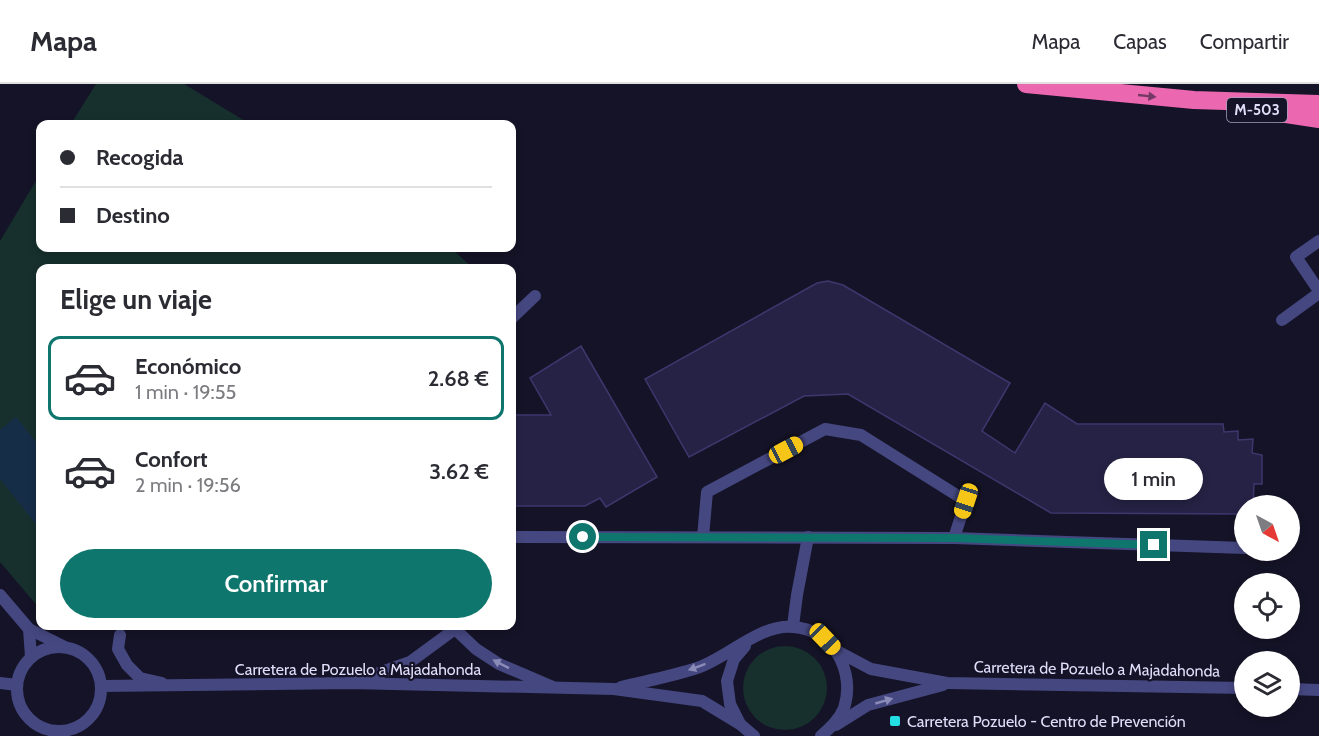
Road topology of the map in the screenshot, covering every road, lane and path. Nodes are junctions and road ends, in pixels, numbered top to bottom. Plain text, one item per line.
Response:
1 (1026, 84) edge
2 (1194, 100) junction
3 (1319, 104) edge
4 (1319, 119) edge
5 (1319, 241) edge
6 (1319, 292) edge
7 (535, 296) dead end
8 (516, 314) edge
9 (1282, 320) dead end
10 (516, 537) edge
11 (703, 537) junction
12 (808, 537) junction
13 (954, 538) junction
14 (1234, 548) edge
15 (0, 595) edge
16 (793, 626) junction
17 (29, 629) junction
18 (451, 630) edge
19 (458, 630) edge
20 (120, 635) dead end
21 (749, 641) junction
22 (64, 647) junction
23 (837, 651) junction
24 (31, 657) junction
25 (0, 683) edge
26 (351, 683) junction
27 (948, 683) junction
28 (17, 685) junction
29 (172, 685) junction
30 (101, 686) junction
31 (555, 687) junction
32 (1234, 688) edge
33 (614, 689) junction
34 (1300, 689) edge
35 (1319, 690) edge
36 (740, 724) junction
37 (832, 727) junction
38 (59, 734) edge
39 (754, 736) edge
40 (821, 736) edge

1 -> 2 highway, M-503
2 - 3 highway, M-503
2 - 4 highway, M-503
5 - 6 street
6 - 9 street
7 - 8 street
10 - 11 street
11 - 12 street
11 - 13 street
12 - 13 street
12 - 16 street
13 - 14 street
15 - 17 street
16 - 21 street, Carretera de Pozuelo a Majadahonda
16 - 23 street, Carretera de Pozuelo a Majadahonda
17 - 22 street
17 - 24 street
18 - 26 street
31 -> 19 street
20 - 29 street
21 -> 33 street, Carretera de Pozuelo a Majadahonda
21 - 36 street
22 - 24 street
22 - 30 street
23 - 27 street, Carretera de Pozuelo a Majadahonda
23 - 37 street
24 - 28 street
25 - 28 street
26 - 29 street, Carretera de Pozuelo a Majadahonda
26 - 31 street, Carretera de Pozuelo a Majadahonda
27 - 32 street, Carretera de Pozuelo a Majadahonda
37 -> 27 street, Carretera de Pozuelo a Majadahonda
28 - 38 street
29 - 30 street, Carretera de Pozuelo a Majadahonda
30 - 38 street
31 - 33 street, Carretera de Pozuelo a Majadahonda
33 - 36 street, Carretera de Pozuelo a Majadahonda
34 - 35 street
36 - 39 street, Carretera de Pozuelo a Majadahonda
37 - 40 street, Carretera de Pozuelo a Majadahonda

